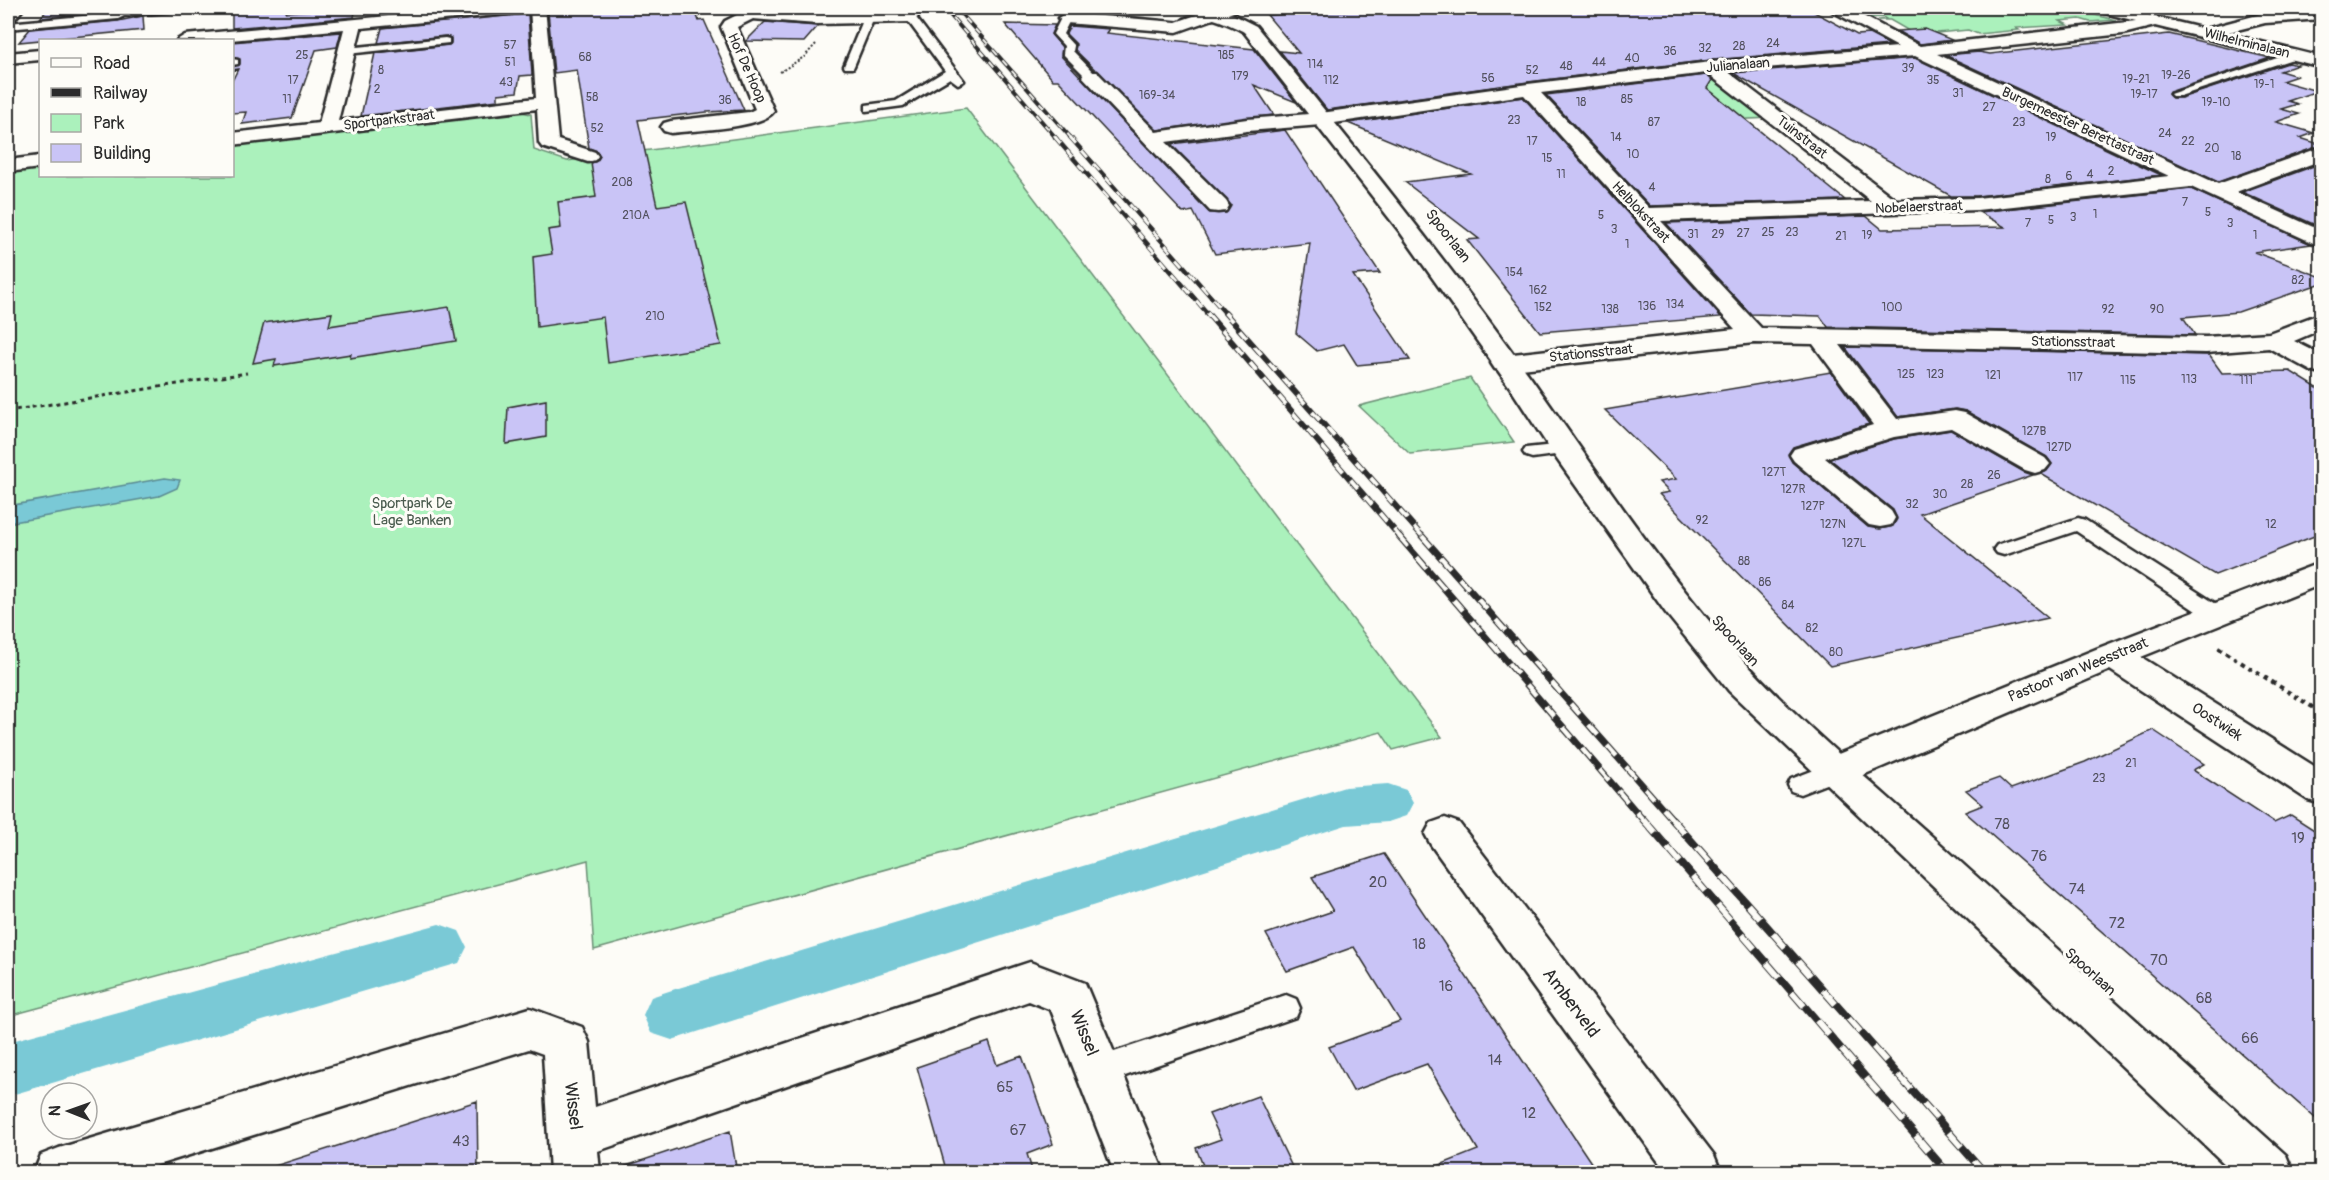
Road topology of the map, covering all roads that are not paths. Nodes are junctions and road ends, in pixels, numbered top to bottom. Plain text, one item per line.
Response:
1 (16, 8) edge
2 (178, 8) edge
3 (518, 8) edge
4 (538, 8) edge
5 (732, 8) edge
6 (1106, 8) edge
7 (1156, 8) edge
8 (1232, 8) edge
9 (1837, 8) edge
10 (2102, 8) edge
11 (388, 14) edge
12 (751, 14) junction
13 (2322, 14) edge
14 (8, 16) edge
15 (1208, 16) junction
16 (860, 17) junction
17 (910, 17) joint
18 (1066, 18) joint
19 (2155, 21) junction
20 (354, 24) junction
21 (8, 26) edge
22 (2207, 33) junction
23 (196, 39) edge
24 (445, 40) dead end
25 (347, 51) junction
26 (1917, 51) junction
27 (39, 55) edge
28 (2295, 55) junction
29 (8, 58) edge
30 (2322, 62) edge
31 (849, 66) dead end
32 (1711, 67) junction
33 (951, 72) junction
34 (1091, 76) joint
35 (959, 82) dead end
36 (1528, 89) junction
37 (2176, 94) dead end
38 (546, 102) junction
39 (870, 108) dead end
40 (1321, 119) junction
41 (671, 127) dead end
42 (327, 128) junction
43 (1152, 138) junction
44 (234, 139) edge
45 (2322, 153) edge
46 (588, 156) dead end
47 (39, 162) edge
48 (8, 165) edge
49 (2194, 180) junction
50 (2218, 191) junction
51 (1218, 206) dead end
52 (1893, 208) junction
53 (1643, 215) junction
54 (2322, 240) edge
55 (2322, 320) edge
56 (1754, 335) junction
57 (1820, 336) junction
58 (2273, 340) junction
59 (1504, 363) junction
60 (2322, 366) edge
61 (1890, 429) junction
62 (2035, 464) dead end
63 (1880, 518) dead end
64 (2004, 549) dead end
65 (2322, 572) edge
66 (2216, 614) junction
67 (2113, 655) junction
68 (1835, 771) junction
69 (1800, 785) dead end
70 (2322, 790) edge
71 (1445, 834) dead end
72 (1286, 1008) dead end
73 (1099, 1071) junction
74 (574, 1155) edge
75 (59, 1173) edge
76 (1139, 1173) edge
77 (1696, 1173) edge
78 (2268, 1173) edge

1 - 14 street
2 - 21 lane
3 - 11 street
4 - 38 street
5 - 12 street, Hof De Hoop
6 - 15 street
7 - 15 street
8 - 15 street
9 - 26 street, Burgemeester Berettastraat
10 - 19 street, Wilhelminalaan
11 - 20 street
12 - 16 street, Hof De Hoop
12 - 41 street, Hof De Hoop
13 - 22 street
15 - 18 street
15 - 40 street, Spoorlaan
16 - 17 street, Hof De Hoop
16 - 31 lane
17 - 33 lane
18 - 34 lane
19 - 22 street, Wilhelminalaan
19 - 26 street, Julianalaan
20 - 23 street
20 - 25 street
22 - 28 street, Wilhelminalaan
24 - 25 lane
25 - 42 street
26 - 32 street, Julianalaan
26 - 49 street, Burgemeester Berettastraat
27 - 29 street
28 - 30 street, Wilhelminalaan
28 - 37 lane
32 - 36 street, Julianalaan
32 - 52 street, Tuinstraat
33 - 35 lane
33 - 39 lane
34 - 43 street
36 - 40 street, Julianalaan
36 - 53 street, Helblokstraat
38 - 42 street, Sportparkstraat
38 - 46 street
40 - 43 street
40 - 59 street, Spoorlaan
42 - 44 street, Sportparkstraat
43 - 51 street
45 - 50 street
47 - 48 street
49 - 50 street, Burgemeester Berettastraat
49 - 52 street, Nobelaerstraat
50 - 54 street, Burgemeester Berettastraat
52 - 53 street, Nobelaerstraat
53 - 56 street, Helblokstraat
55 - 58 street, Stationsstraat
56 - 57 street, Stationsstraat
56 - 59 street, Stationsstraat
57 - 58 street, Stationsstraat
57 - 61 street
58 - 60 street
59 - 68 street, Spoorlaan
61 - 62 street
61 - 63 street
64 - 66 lane
65 - 66 street, Pastoor van Weesstraat
66 - 67 street, Pastoor van Weesstraat
67 - 68 street, Pastoor van Weesstraat
67 - 70 street, Oostwiek
68 - 69 lane
68 - 78 street, Spoorlaan
71 - 77 street, Amberveld
72 - 73 lane, Wissel
73 - 74 street, Wissel
73 - 76 street, Wissel
74 - 75 street, Wissel

